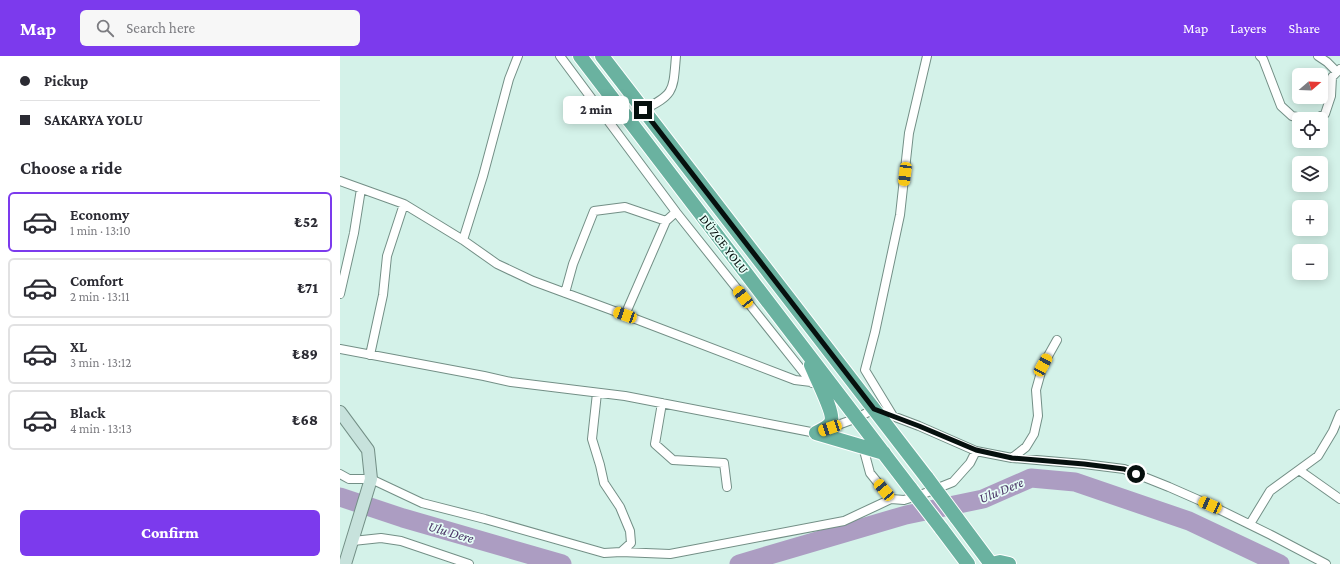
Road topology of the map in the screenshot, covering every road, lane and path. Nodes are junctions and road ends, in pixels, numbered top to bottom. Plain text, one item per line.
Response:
1 (518, 56) edge
2 (560, 56) edge
3 (580, 56) edge
4 (602, 56) edge
5 (676, 56) edge
6 (927, 56) edge
7 (1260, 56) edge
8 (1318, 56) edge
9 (1338, 71) edge
10 (643, 110) junction
11 (1326, 112) edge
12 (1292, 116) edge
13 (340, 181) edge
14 (361, 189) junction
15 (404, 204) junction
16 (676, 212) junction
17 (666, 221) junction
18 (463, 240) junction
19 (565, 293) junction
20 (340, 294) edge
21 (625, 315) junction
22 (1057, 340) dead end
23 (804, 346) junction
24 (340, 349) edge
25 (370, 355) junction
26 (815, 384) junction
27 (835, 389) junction
28 (597, 393) junction
29 (662, 403) junction
30 (874, 409) junction
31 (340, 412) edge
32 (1340, 414) edge
33 (893, 416) junction
34 (858, 418) junction
35 (1338, 426) edge
36 (816, 433) junction
37 (862, 447) junction
38 (976, 450) junction
39 (884, 453) junction
40 (1012, 458) junction
41 (1299, 470) junction
42 (340, 474) edge
43 (371, 479) junction
44 (727, 487) dead end
45 (891, 498) junction
46 (1340, 499) edge
47 (1250, 524) junction
48 (353, 541) junction
49 (621, 552) junction
50 (964, 563) edge
51 (345, 564) edge
52 (469, 564) edge
53 (991, 564) edge
54 (1009, 564) edge
55 (1326, 564) edge

1 - 18 street
2 - 16 street
3 - 23 highway, DÜZCE YOLU
4 - 10 highway
5 - 10 street
6 - 33 street
7 - 12 street
8 - 9 street
9 - 11 street
10 - 30 highway
13 - 14 street
14 - 15 street
14 - 20 street
15 - 18 street
15 - 25 street
16 - 17 street
16 - 26 street
17 - 19 street
17 - 21 street
18 - 19 street
19 - 21 street
21 - 26 street
22 - 40 street
23 - 26 highway
23 - 27 highway, DÜZCE YOLU
24 - 25 street
25 - 28 street
26 - 27 street
26 - 36 highway
27 - 34 highway, DÜZCE YOLU
28 - 29 street
28 - 49 street
29 - 36 street
29 - 44 street
30 - 33 street
30 - 34 street
30 - 53 highway, bridge
31 - 43 main road
32 - 35 street
33 - 38 street
34 - 36 street
34 - 39 highway, DÜZCE YOLU
35 - 41 street
36 - 37 highway
37 - 39 highway
37 - 45 street
38 - 40 street
38 - 45 street
39 - 50 highway, DÜZCE YOLU, bridge
40 - 47 street
41 - 46 street
41 - 47 street
42 - 43 street
43 - 48 main road
43 - 49 street
45 - 49 street
47 - 55 street
48 - 51 main road
48 - 52 street
53 - 54 highway

